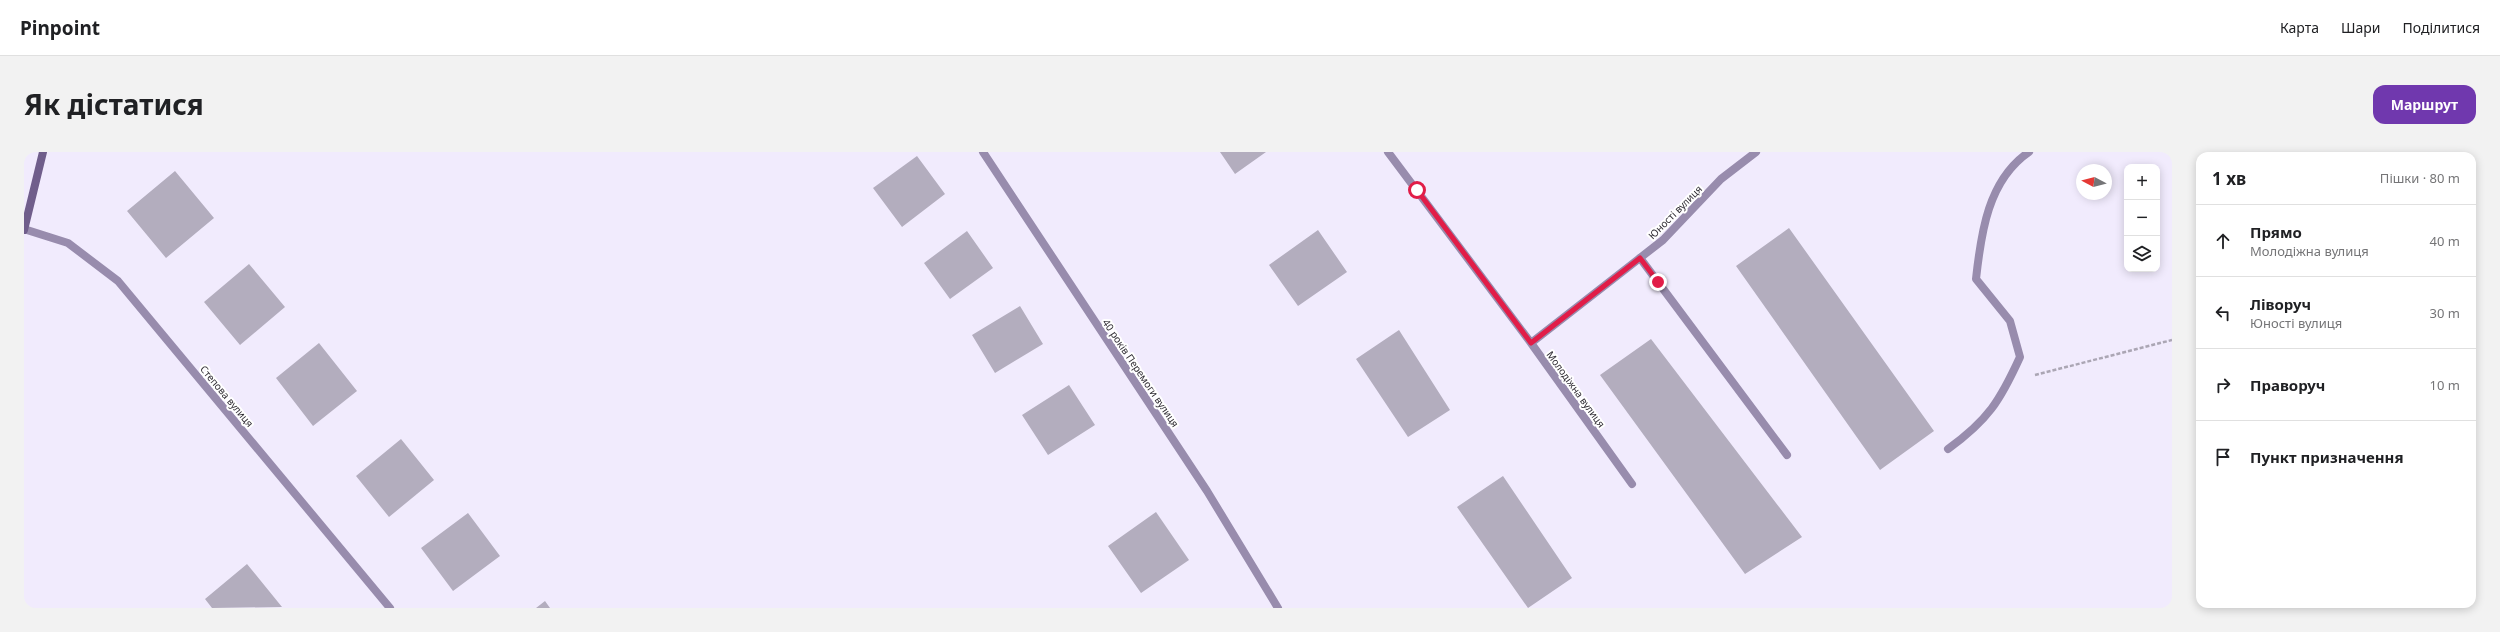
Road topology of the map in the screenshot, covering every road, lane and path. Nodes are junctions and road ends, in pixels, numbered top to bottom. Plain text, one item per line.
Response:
1 (43, 152) edge
2 (982, 152) edge
3 (1388, 152) edge
4 (1756, 152) edge
5 (2029, 152) edge
6 (24, 229) edge
7 (1640, 258) junction
8 (2172, 340) edge
9 (1531, 343) junction
10 (2007, 386) junction
11 (1948, 449) dead end
12 (1787, 455) dead end
13 (1632, 484) dead end
14 (390, 608) edge
15 (1278, 608) edge

1 - 6 street
2 - 15 street, 40 років Перемоги вулиця
3 - 9 street, Молодіжна вулиця
4 - 7 street, Юності вулиця
5 - 10 street
6 - 14 street, Степова вулиця
7 - 9 street, Юності вулиця
7 - 12 street
8 - 10 path
9 - 13 street, Молодіжна вулиця
10 - 11 street

